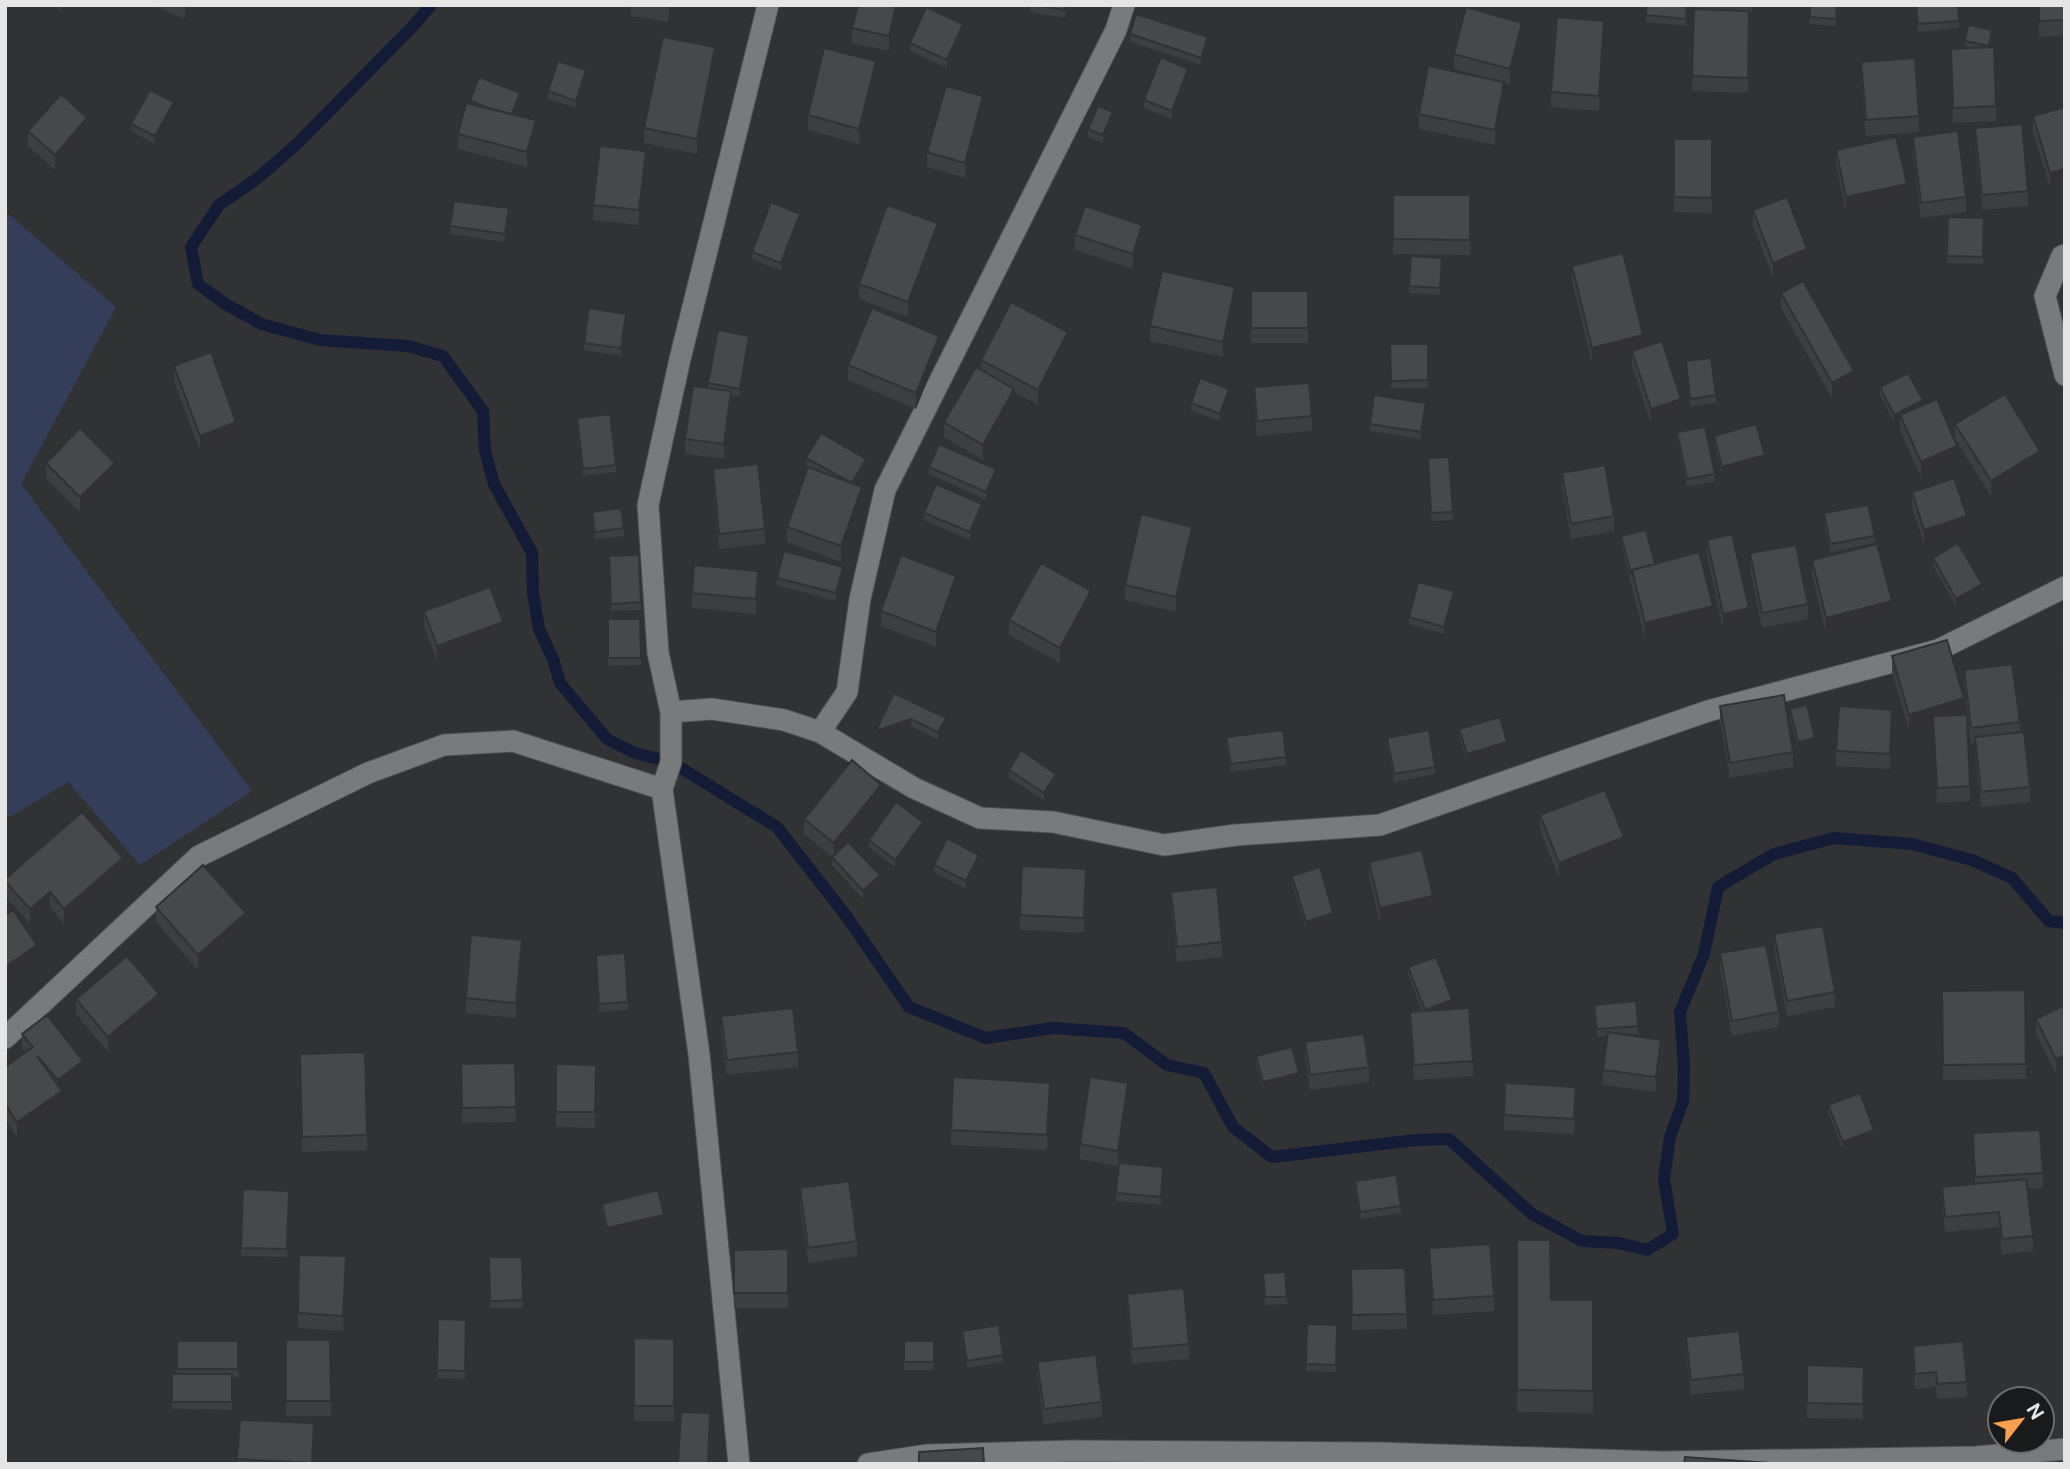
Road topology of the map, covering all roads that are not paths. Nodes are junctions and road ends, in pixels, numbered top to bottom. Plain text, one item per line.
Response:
1 (768, 5) edge
2 (1124, 5) edge
3 (2065, 255) edge
4 (2065, 376) edge
5 (2065, 587) edge
6 (671, 712) junction
7 (820, 732) junction
8 (662, 789) junction
9 (5, 1038) edge
10 (2065, 1449) edge
11 (739, 1464) edge
12 (868, 1464) edge

1 - 6 street
2 - 7 street
3 - 4 street
5 - 7 street
6 - 7 street
6 - 8 street
8 - 9 street
8 - 11 street
10 - 12 street

